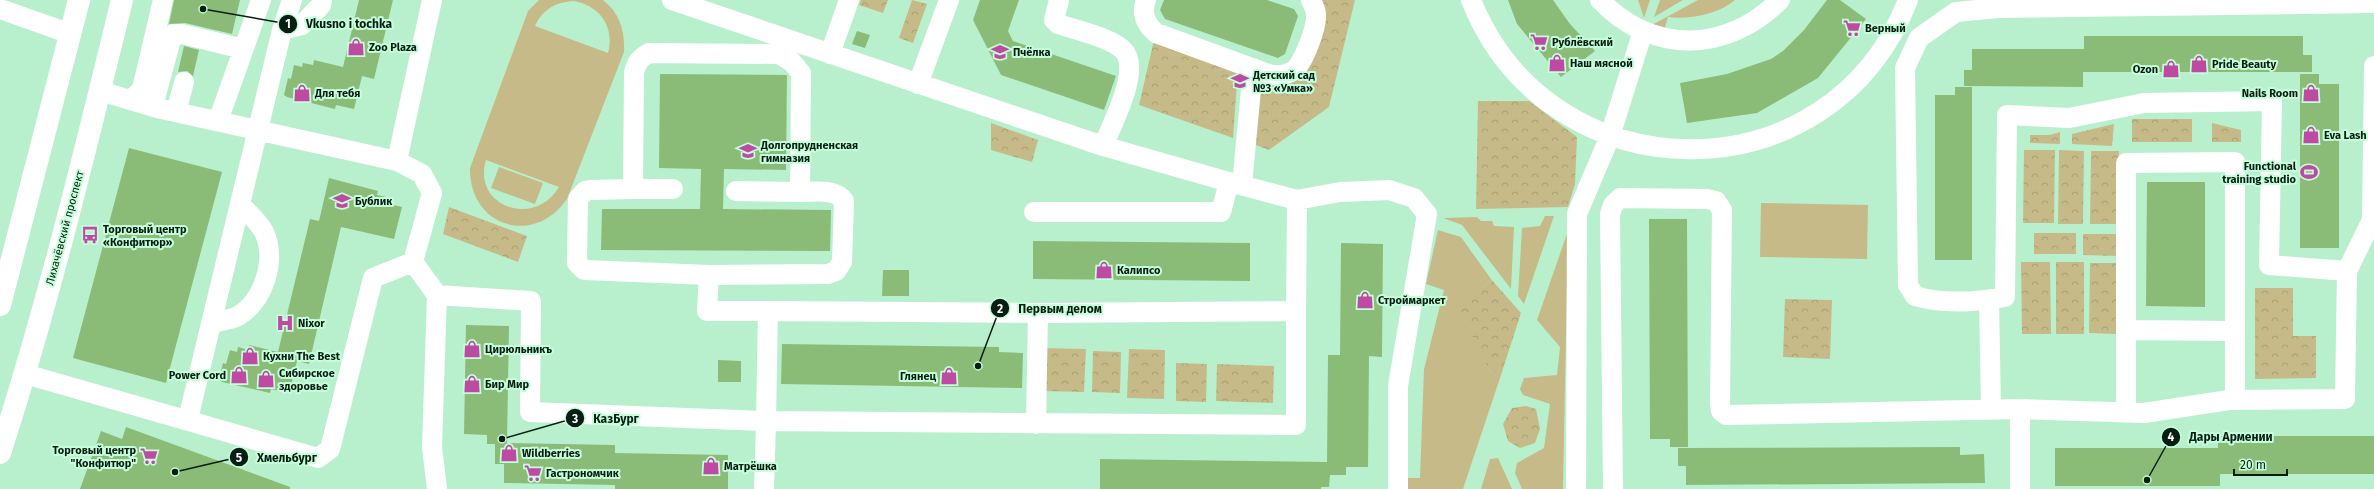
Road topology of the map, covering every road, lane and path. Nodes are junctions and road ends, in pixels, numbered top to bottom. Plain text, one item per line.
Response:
1 (79, 0) edge
2 (122, 0) edge
3 (163, 0) edge
4 (260, 0) edge
5 (292, 0) edge
6 (322, 0) edge
7 (432, 0) edge
8 (672, 0) edge
9 (849, 0) edge
10 (949, 0) edge
11 (1059, 0) edge
12 (1146, 0) edge
13 (1311, 0) edge
14 (1471, 0) edge
15 (1600, 0) edge
16 (1780, 0) edge
17 (2374, 3) edge
18 (1906, 5) edge
19 (0, 9) edge
20 (282, 30) junction
21 (1643, 31) junction
22 (71, 34) junction
23 (771, 34) junction
24 (243, 49) junction
25 (764, 54) junction
26 (830, 54) junction
27 (2374, 66) edge
28 (1253, 68) junction
29 (184, 82) dead end
30 (918, 84) junction
31 (100, 91) junction
32 (131, 100) junction
33 (153, 106) junction
34 (176, 112) junction
35 (218, 121) junction
36 (257, 130) junction
37 (1610, 136) junction
38 (1103, 146) junction
39 (397, 161) junction
40 (1236, 184) junction
41 (673, 189) dead end
42 (633, 190) junction
43 (736, 191) dead end
44 (800, 192) junction
45 (1297, 200) junction
46 (240, 204) junction
47 (1034, 212) dead end
48 (2373, 220) edge
49 (413, 262) junction
50 (2347, 271) junction
51 (709, 275) junction
52 (437, 295) junction
53 (1989, 300) junction
54 (0, 305) edge
55 (768, 311) junction
56 (1296, 311) junction
57 (1038, 313) junction
58 (211, 323) junction
59 (2126, 330) junction
60 (2235, 331) junction
61 (25, 374) junction
62 (2235, 400) junction
63 (2020, 409) junction
64 (1991, 410) junction
65 (2126, 412) junction
66 (188, 419) junction
67 (766, 421) junction
68 (1036, 424) junction
69 (0, 453) edge
70 (437, 489) edge
71 (764, 489) edge
72 (1398, 489) edge
73 (1576, 489) edge
74 (1613, 489) edge
75 (2020, 489) edge

1 - 22 main road
2 - 31 main road, Лихачёвский проспект
3 - 32 street
4 - 24 street
5 - 20 street
6 - 20 street
7 - 39 street
8 - 23 street
9 - 26 street
10 - 30 street
11 - 38 street
12 - 28 street
13 - 28 street
14 - 37 street
15 - 21 street
16 - 21 street
17 - 53 street
18 - 37 street
19 - 22 street
20 - 36 street
21 - 37 street
22 - 54 main road
23 - 25 street
23 - 26 street
24 - 33 street
24 - 35 street
25 - 42 street
25 - 44 street
26 - 30 street
27 - 48 street
28 - 40 street
29 - 34 street
30 - 38 street
31 - 32 street
31 - 61 main road, Лихачёвский проспект
32 - 33 street
33 - 34 street
34 - 35 street
35 - 36 street
36 - 39 street
36 - 46 street
37 - 73 street
38 - 40 street
39 - 49 street
40 - 45 street
40 - 47 street
41 - 42 street
42 - 51 street
43 - 44 street
44 - 51 street
45 - 56 street
45 - 72 street
46 - 58 street
46 - 58 street
48 - 50 street
49 - 52 street
49 - 66 street
50 - 53 street
50 - 62 street
51 - 55 street
52 - 67 street
52 - 70 street
53 - 64 street
55 - 57 street
55 - 67 street
56 - 57 street
56 - 68 street
57 - 68 street
58 - 66 street
59 - 60 street
59 - 60 street
59 - 65 street
60 - 62 street
61 - 66 street
61 - 69 main road, Лихачёвский проспект
62 - 65 street
63 - 64 street
63 - 65 street
63 - 75 street
64 - 74 street
67 - 68 street
67 - 71 street

